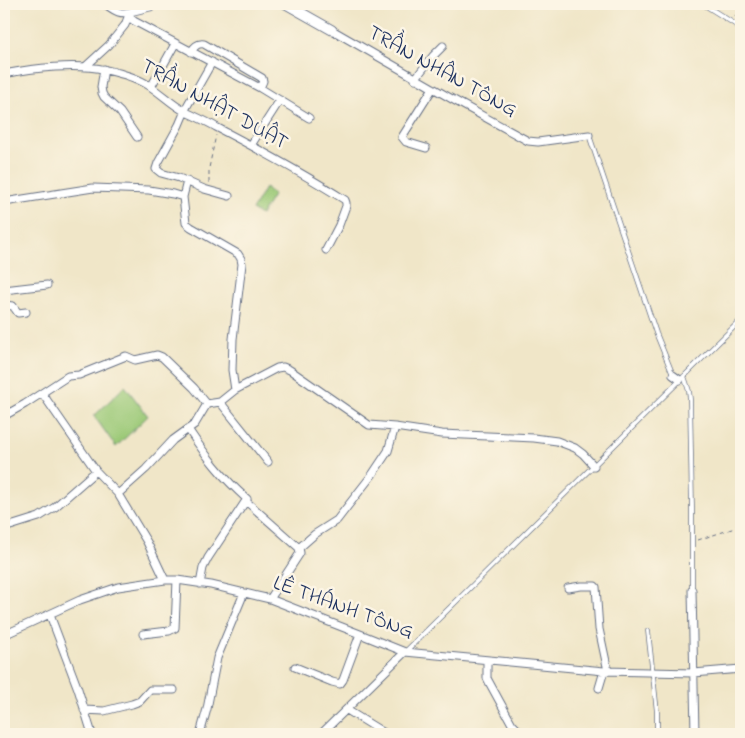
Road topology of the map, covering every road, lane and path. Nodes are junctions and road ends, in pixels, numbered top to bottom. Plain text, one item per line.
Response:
1 (105, 4) edge
2 (156, 4) edge
3 (286, 4) edge
4 (703, 4) edge
5 (741, 7) edge
6 (130, 12) junction
7 (732, 22) junction
8 (741, 28) edge
9 (332, 30) joint
10 (175, 44) junction
11 (443, 46) dead end
12 (191, 52) junction
13 (212, 62) junction
14 (85, 67) junction
15 (104, 69) junction
16 (4, 74) edge
17 (415, 78) junction
18 (151, 87) junction
19 (260, 88) junction
20 (433, 88) junction
21 (280, 100) junction
22 (185, 112) junction
23 (309, 118) dead end
24 (218, 127) junction
25 (589, 135) joint
26 (137, 137) dead end
27 (251, 145) junction
28 (426, 148) dead end
29 (187, 181) junction
30 (211, 190) junction
31 (229, 196) dead end
32 (183, 197) junction
33 (4, 202) edge
34 (326, 250) dead end
35 (47, 285) dead end
36 (4, 290) edge
37 (4, 305) edge
38 (26, 312) dead end
39 (741, 320) edge
40 (673, 375) joint
41 (682, 378) junction
42 (235, 390) junction
43 (42, 393) junction
44 (220, 402) junction
45 (207, 404) junction
46 (4, 416) edge
47 (395, 427) junction
48 (188, 429) junction
49 (268, 462) dead end
50 (594, 466) junction
51 (96, 472) junction
52 (118, 494) junction
53 (246, 499) junction
54 (741, 526) edge
55 (4, 528) edge
56 (692, 542) junction
57 (299, 548) junction
58 (165, 580) junction
59 (177, 580) junction
60 (200, 584) junction
61 (568, 588) dead end
62 (692, 590) joint
63 (244, 593) junction
64 (270, 600) junction
65 (50, 614) junction
66 (648, 631) dead end
67 (143, 634) dead end
68 (360, 634) junction
69 (4, 635) edge
70 (405, 652) junction
71 (487, 660) junction
72 (296, 667) dead end
73 (741, 669) edge
74 (606, 671) junction
75 (653, 673) junction
76 (694, 673) junction
77 (600, 688) dead end
78 (174, 690) dead end
79 (84, 710) junction
80 (347, 710) junction
81 (92, 734) edge
82 (200, 734) edge
83 (321, 734) edge
84 (386, 734) edge
85 (522, 734) edge
86 (657, 734) edge
87 (695, 734) edge

1 - 6 street
2 - 6 street
3 - 9 street, TRẦN NHÂN TÔNG
4 - 7 lane
5 - 7 path
6 - 10 street
6 - 14 street
7 - 8 lane
9 - 17 street, TRẦN NHÂN TÔNG
10 - 12 street
10 - 18 street
11 - 17 street
12 - 13 street
12 - 19 street
13 - 19 street
13 - 22 street
14 - 15 street, TRẦN NHẬT DUẬT
14 - 16 street, TRẦN NHẬT DUẬT
15 - 18 street, TRẦN NHẬT DUẬT
15 - 26 street
17 - 20 street, TRẦN NHÂN TÔNG
18 - 22 street, TRẦN NHẬT DUẬT
19 - 21 street
20 - 25 street, TRẦN NHÂN TÔNG
20 - 28 street
21 - 23 street
21 - 27 street
22 - 24 street, TRẦN NHẬT DUẬT
22 - 29 street
24 - 27 street, TRẦN NHẬT DUẬT
24 - 30 path
25 - 40 lane
27 - 34 street, TRẦN NHẬT DUẬT
29 - 30 street
29 - 32 street
30 - 31 street
32 - 33 street
32 - 42 street
35 - 36 street
37 - 38 street
39 - 41 lane
40 - 41 street
41 - 50 lane
41 - 56 lane
42 - 44 street
42 - 47 street
43 - 45 street
43 - 46 street
43 - 51 street
44 - 45 street
44 - 49 street
45 - 48 street
47 - 50 street
47 - 57 street
48 - 52 street
48 - 53 street
50 - 70 lane
51 - 52 street
51 - 55 street
52 - 58 street
53 - 57 street
53 - 60 street
54 - 56 path
56 - 62 lane
57 - 64 street
58 - 59 street, LÊ THÁNH TÔNG
58 - 65 street, LÊ THÁNH TÔNG
59 - 60 street, LÊ THÁNH TÔNG
59 - 67 street
60 - 63 street, LÊ THÁNH TÔNG
61 - 74 street
62 - 76 street
63 - 64 street, LÊ THÁNH TÔNG
63 - 82 street
64 - 68 street, LÊ THÁNH TÔNG
65 - 69 street, LÊ THÁNH TÔNG
65 - 79 street
66 - 75 lane
68 - 70 street, LÊ THÁNH TÔNG
68 - 72 street
70 - 71 street, LÊ THÁNH TÔNG
70 - 80 street
71 - 74 street, LÊ THÁNH TÔNG
71 - 85 street
73 - 76 street, LÊ THÁNH TÔNG
74 - 75 street, LÊ THÁNH TÔNG
74 - 77 street
75 - 76 street, LÊ THÁNH TÔNG
75 - 86 lane
76 - 87 street
78 - 79 street
79 - 81 street
80 - 83 street
80 - 84 street

